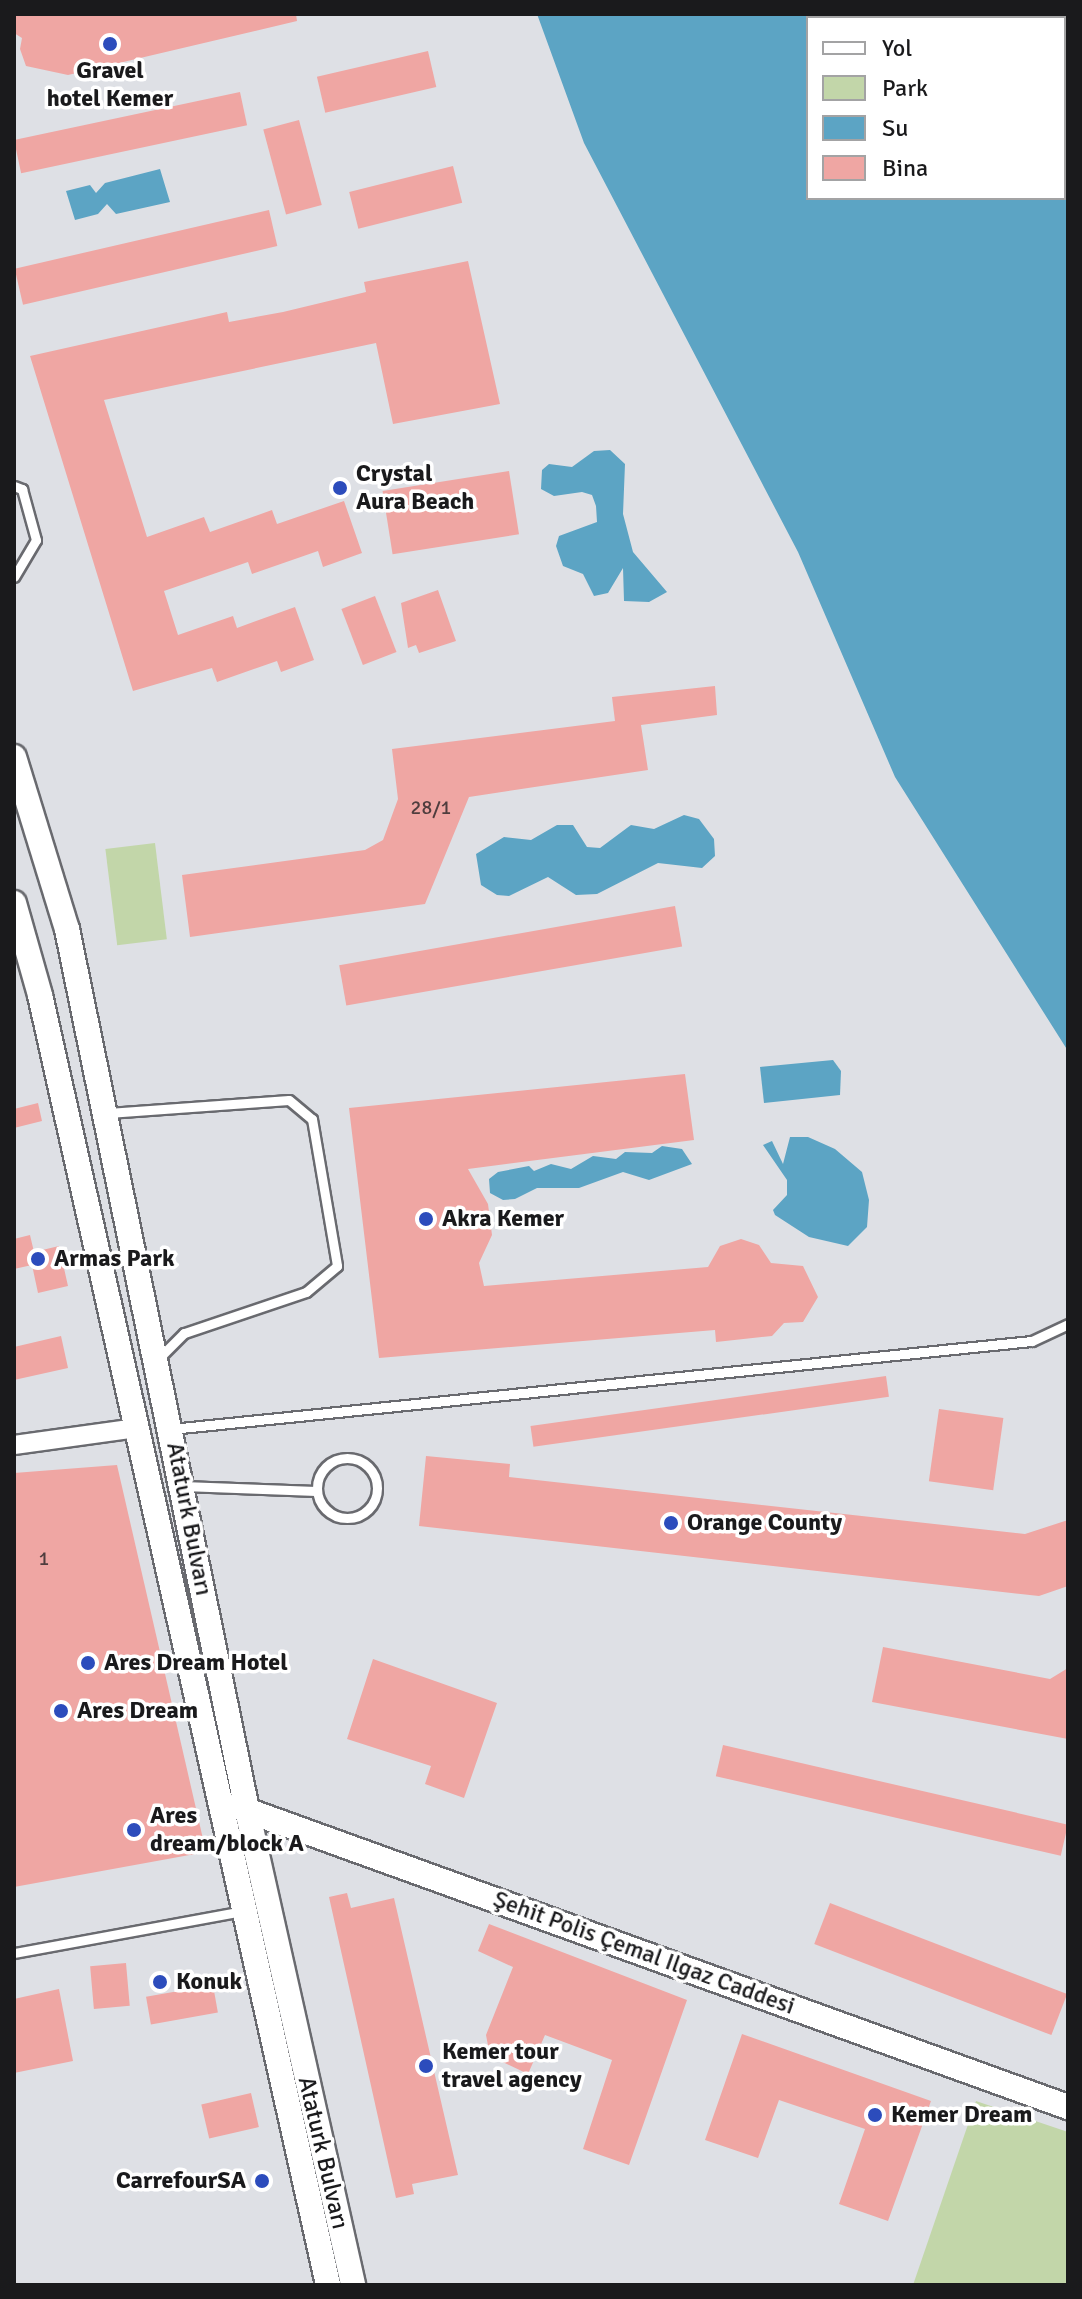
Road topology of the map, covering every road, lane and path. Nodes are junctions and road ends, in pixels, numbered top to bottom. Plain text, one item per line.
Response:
1 (14, 486) edge
2 (14, 577) edge
3 (14, 757) edge
4 (14, 903) edge
5 (105, 1113) junction
6 (1068, 1324) edge
7 (157, 1360) junction
8 (137, 1428) junction
9 (171, 1429) junction
10 (14, 1445) edge
11 (183, 1486) junction
12 (316, 1491) junction
13 (220, 1800) junction
14 (247, 1810) junction
15 (244, 1911) junction
16 (14, 1953) edge
17 (1068, 2107) edge
18 (328, 2285) edge
19 (353, 2285) edge

1 - 2 lane
3 - 5 main road, Ataturk Bulvarı
4 - 8 main road, Ataturk Bulvarı
5 - 7 main road, Ataturk Bulvarı
5 - 7 lane
6 - 9 lane
7 - 9 main road, Ataturk Bulvarı
8 - 10 street
8 - 13 main road, Ataturk Bulvarı
9 - 11 main road, Ataturk Bulvarı
11 - 12 lane
11 - 14 main road, Ataturk Bulvarı
12 - 12 lane
13 - 14 main road, Şehit Polis Çemal Ilgaz Caddesi
13 - 15 main road, Ataturk Bulvarı
14 - 17 main road, Şehit Polis Çemal Ilgaz Caddesi
14 - 19 main road, Ataturk Bulvarı
15 - 16 lane
15 - 18 main road, Ataturk Bulvarı

